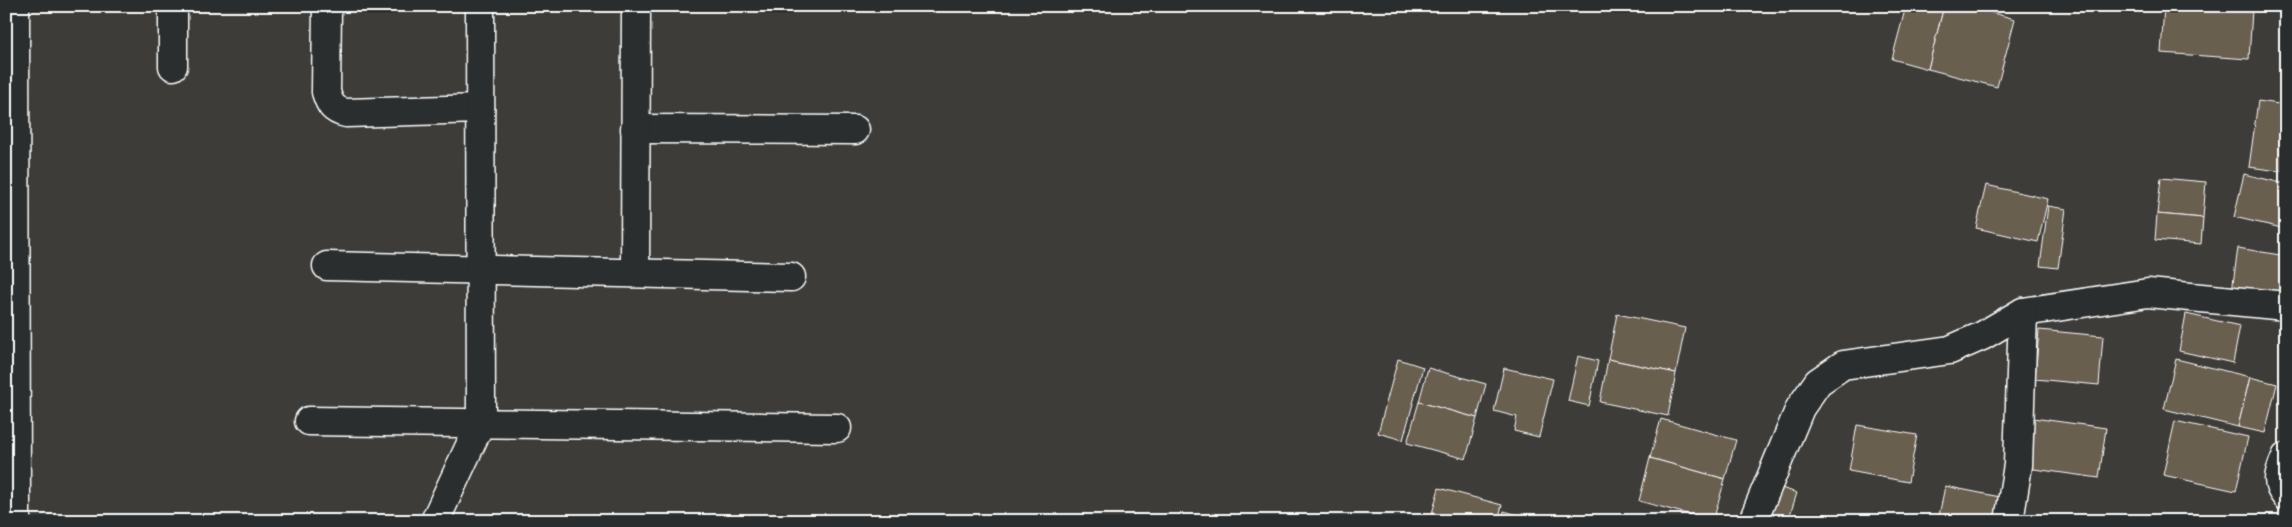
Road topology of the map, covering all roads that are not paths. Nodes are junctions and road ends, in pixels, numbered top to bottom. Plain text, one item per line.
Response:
1 (15, 6) edge
2 (173, 6) edge
3 (327, 6) edge
4 (480, 6) edge
5 (636, 6) edge
6 (173, 66) dead end
7 (480, 109) junction
8 (635, 129) junction
9 (855, 130) dead end
10 (327, 266) dead end
11 (480, 269) junction
12 (635, 272) junction
13 (791, 277) dead end
14 (2286, 306) edge
15 (2023, 312) junction
16 (11, 405) edge
17 (309, 421) dead end
18 (481, 422) junction
19 (837, 428) dead end
20 (2286, 456) edge
21 (2286, 496) edge
22 (16, 521) edge
23 (436, 521) edge
24 (1754, 521) edge
25 (2009, 521) edge

1 - 16 street
2 - 6 street
3 - 7 street
4 - 7 street
5 - 8 street
7 - 11 street
8 - 9 street
8 - 12 street
10 - 11 street
11 - 12 street
11 - 18 street
12 - 13 street
14 - 15 street
15 - 24 street
15 - 25 street
16 - 22 street
17 - 18 street
18 - 19 street
18 - 23 street
20 - 21 street

